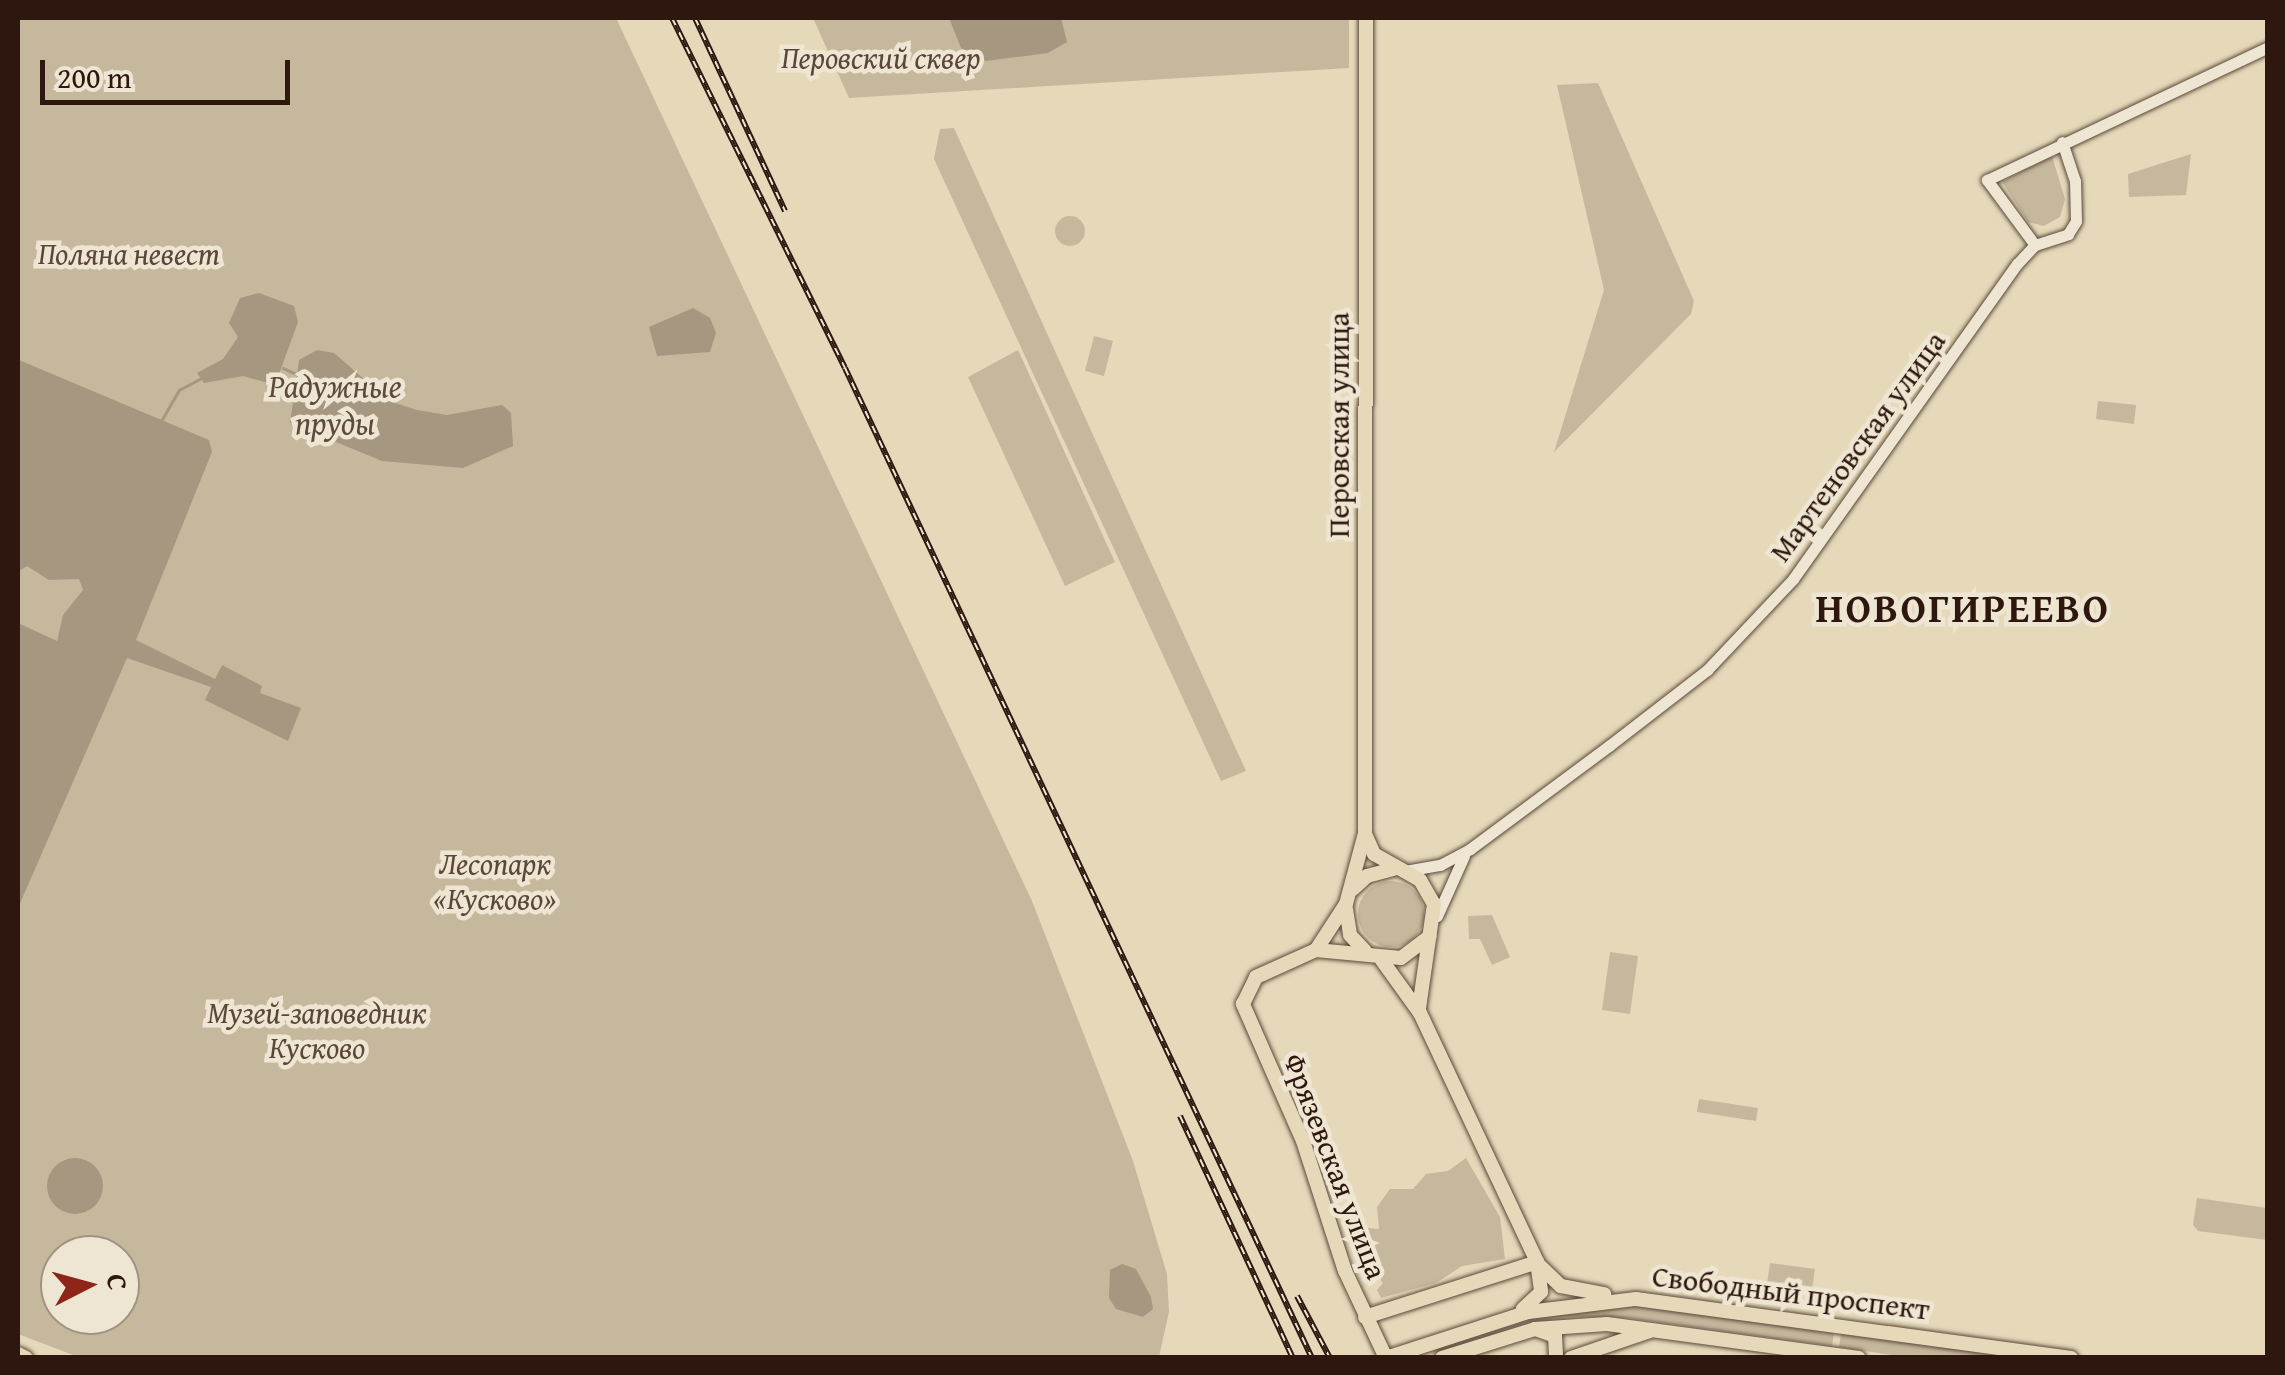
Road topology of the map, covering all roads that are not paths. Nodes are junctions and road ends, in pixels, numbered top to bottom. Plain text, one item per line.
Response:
1 (1366, 18) edge
2 (2268, 47) edge
3 (2062, 142) junction
4 (2035, 245) junction
5 (1365, 833) junction
6 (1470, 849) junction
7 (1400, 870) junction
8 (1348, 898) junction
9 (1432, 931) junction
10 (1316, 950) junction
11 (1376, 957) junction
12 (1420, 1013) junction
13 (1536, 1262) junction
14 (1654, 1299) junction
15 (1366, 1318) junction
16 (1504, 1318) junction
17 (1656, 1329) junction
18 (1534, 1330) junction
19 (18, 1354) edge
20 (26, 1358) edge
21 (1386, 1358) edge
22 (1442, 1358) edge
23 (1556, 1358) edge
24 (1571, 1358) edge
25 (1859, 1358) edge
26 (2071, 1358) edge

1 - 5 main road, Перовская улица
2 - 3 street
3 - 4 street
3 - 4 street
4 - 6 street, Мартеновская улица
5 - 7 main road
5 - 8 main road, Перовская улица
6 - 7 street
6 - 9 street
7 - 8 main road
7 - 9 main road
8 - 10 main road
8 - 11 main road
9 - 11 main road
9 - 12 main road
10 - 11 main road
10 - 15 main road, Фрязевская улица
11 - 12 main road
12 - 13 main road
13 - 14 main road
13 - 15 main road
13 - 16 main road
14 - 16 main road, Свободный проспект
14 - 26 main road, Свободный проспект
15 - 21 main road, Фрязевская улица
16 - 21 main road
17 - 18 main road, Свободный проспект
17 - 24 main road
17 - 25 main road, Свободный проспект
18 - 22 main road, Свободный проспект
18 - 23 main road
19 - 20 main road

